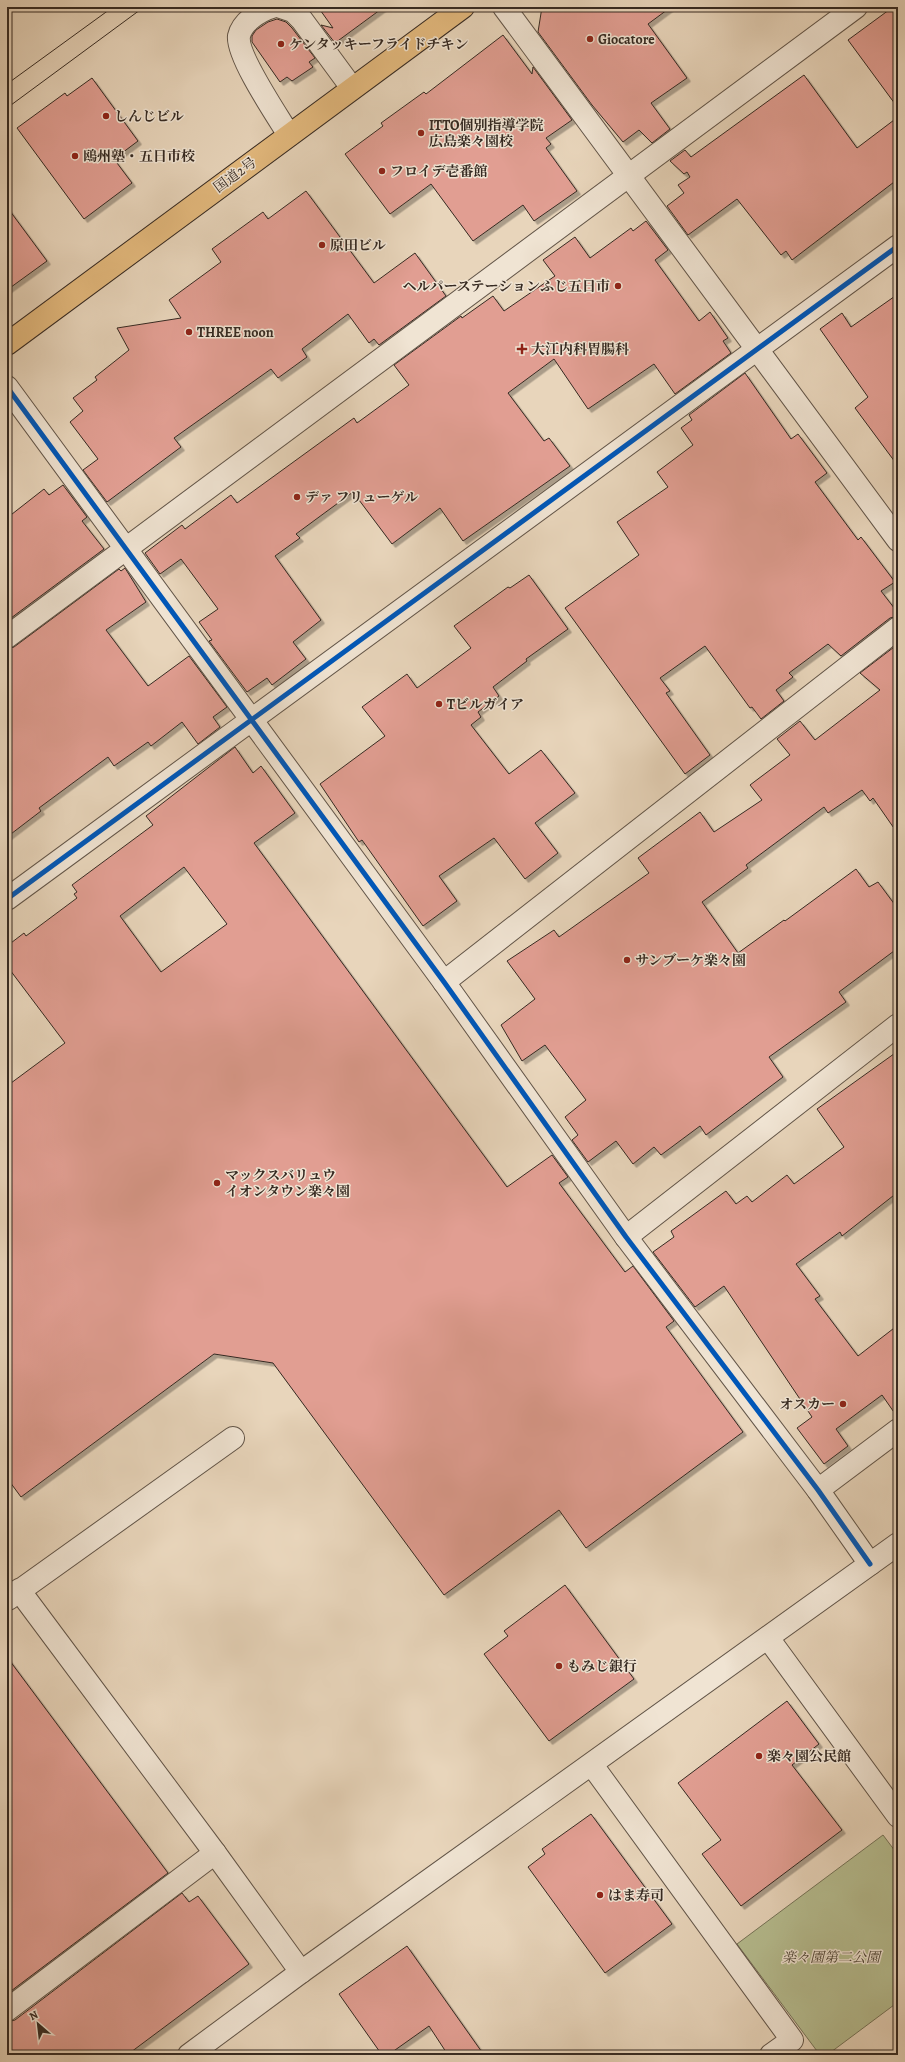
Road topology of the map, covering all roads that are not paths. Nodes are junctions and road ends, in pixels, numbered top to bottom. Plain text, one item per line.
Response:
1 (272, 7) edge
2 (281, 7) edge
3 (463, 7) edge
4 (504, 7) edge
5 (856, 7) edge
6 (352, 88) junction
7 (289, 135) junction
8 (629, 175) junction
9 (898, 246) edge
10 (7, 344) edge
11 (756, 350) junction
12 (7, 387) edge
13 (898, 540) edge
14 (125, 549) junction
15 (898, 628) edge
16 (7, 637) edge
17 (252, 721) junction
18 (7, 899) edge
19 (444, 982) junction
20 (898, 1025) edge
21 (626, 1237) junction
22 (898, 1430) edge
23 (233, 1438) dead end
24 (818, 1490) junction
25 (898, 1544) edge
26 (870, 1564) junction
27 (13, 1595) edge
28 (768, 1638) junction
29 (592, 1765) junction
30 (898, 1816) edge
31 (215, 1853) junction
32 (301, 1972) junction
33 (7, 2010) edge
34 (189, 2055) edge
35 (771, 2055) edge

1 - 7 street
2 - 6 street
3 - 6 highway, 国道2号
4 - 8 street
5 - 8 street
6 - 7 highway, 国道2号
7 - 10 highway, 国道2号
8 - 11 street
8 - 14 street
9 - 11 street
11 - 13 street
11 - 17 street
12 - 14 street
14 - 16 street
14 - 17 street
15 - 19 street
17 - 18 street
17 - 19 street
19 - 21 street
20 - 21 street
21 - 24 street
22 - 24 street
23 - 27 street
24 - 26 street
25 - 26 street
26 - 28 street
27 - 31 street
28 - 29 street
28 - 30 street
29 - 32 street
29 - 35 street
31 - 32 street
31 - 33 street
32 - 34 street

